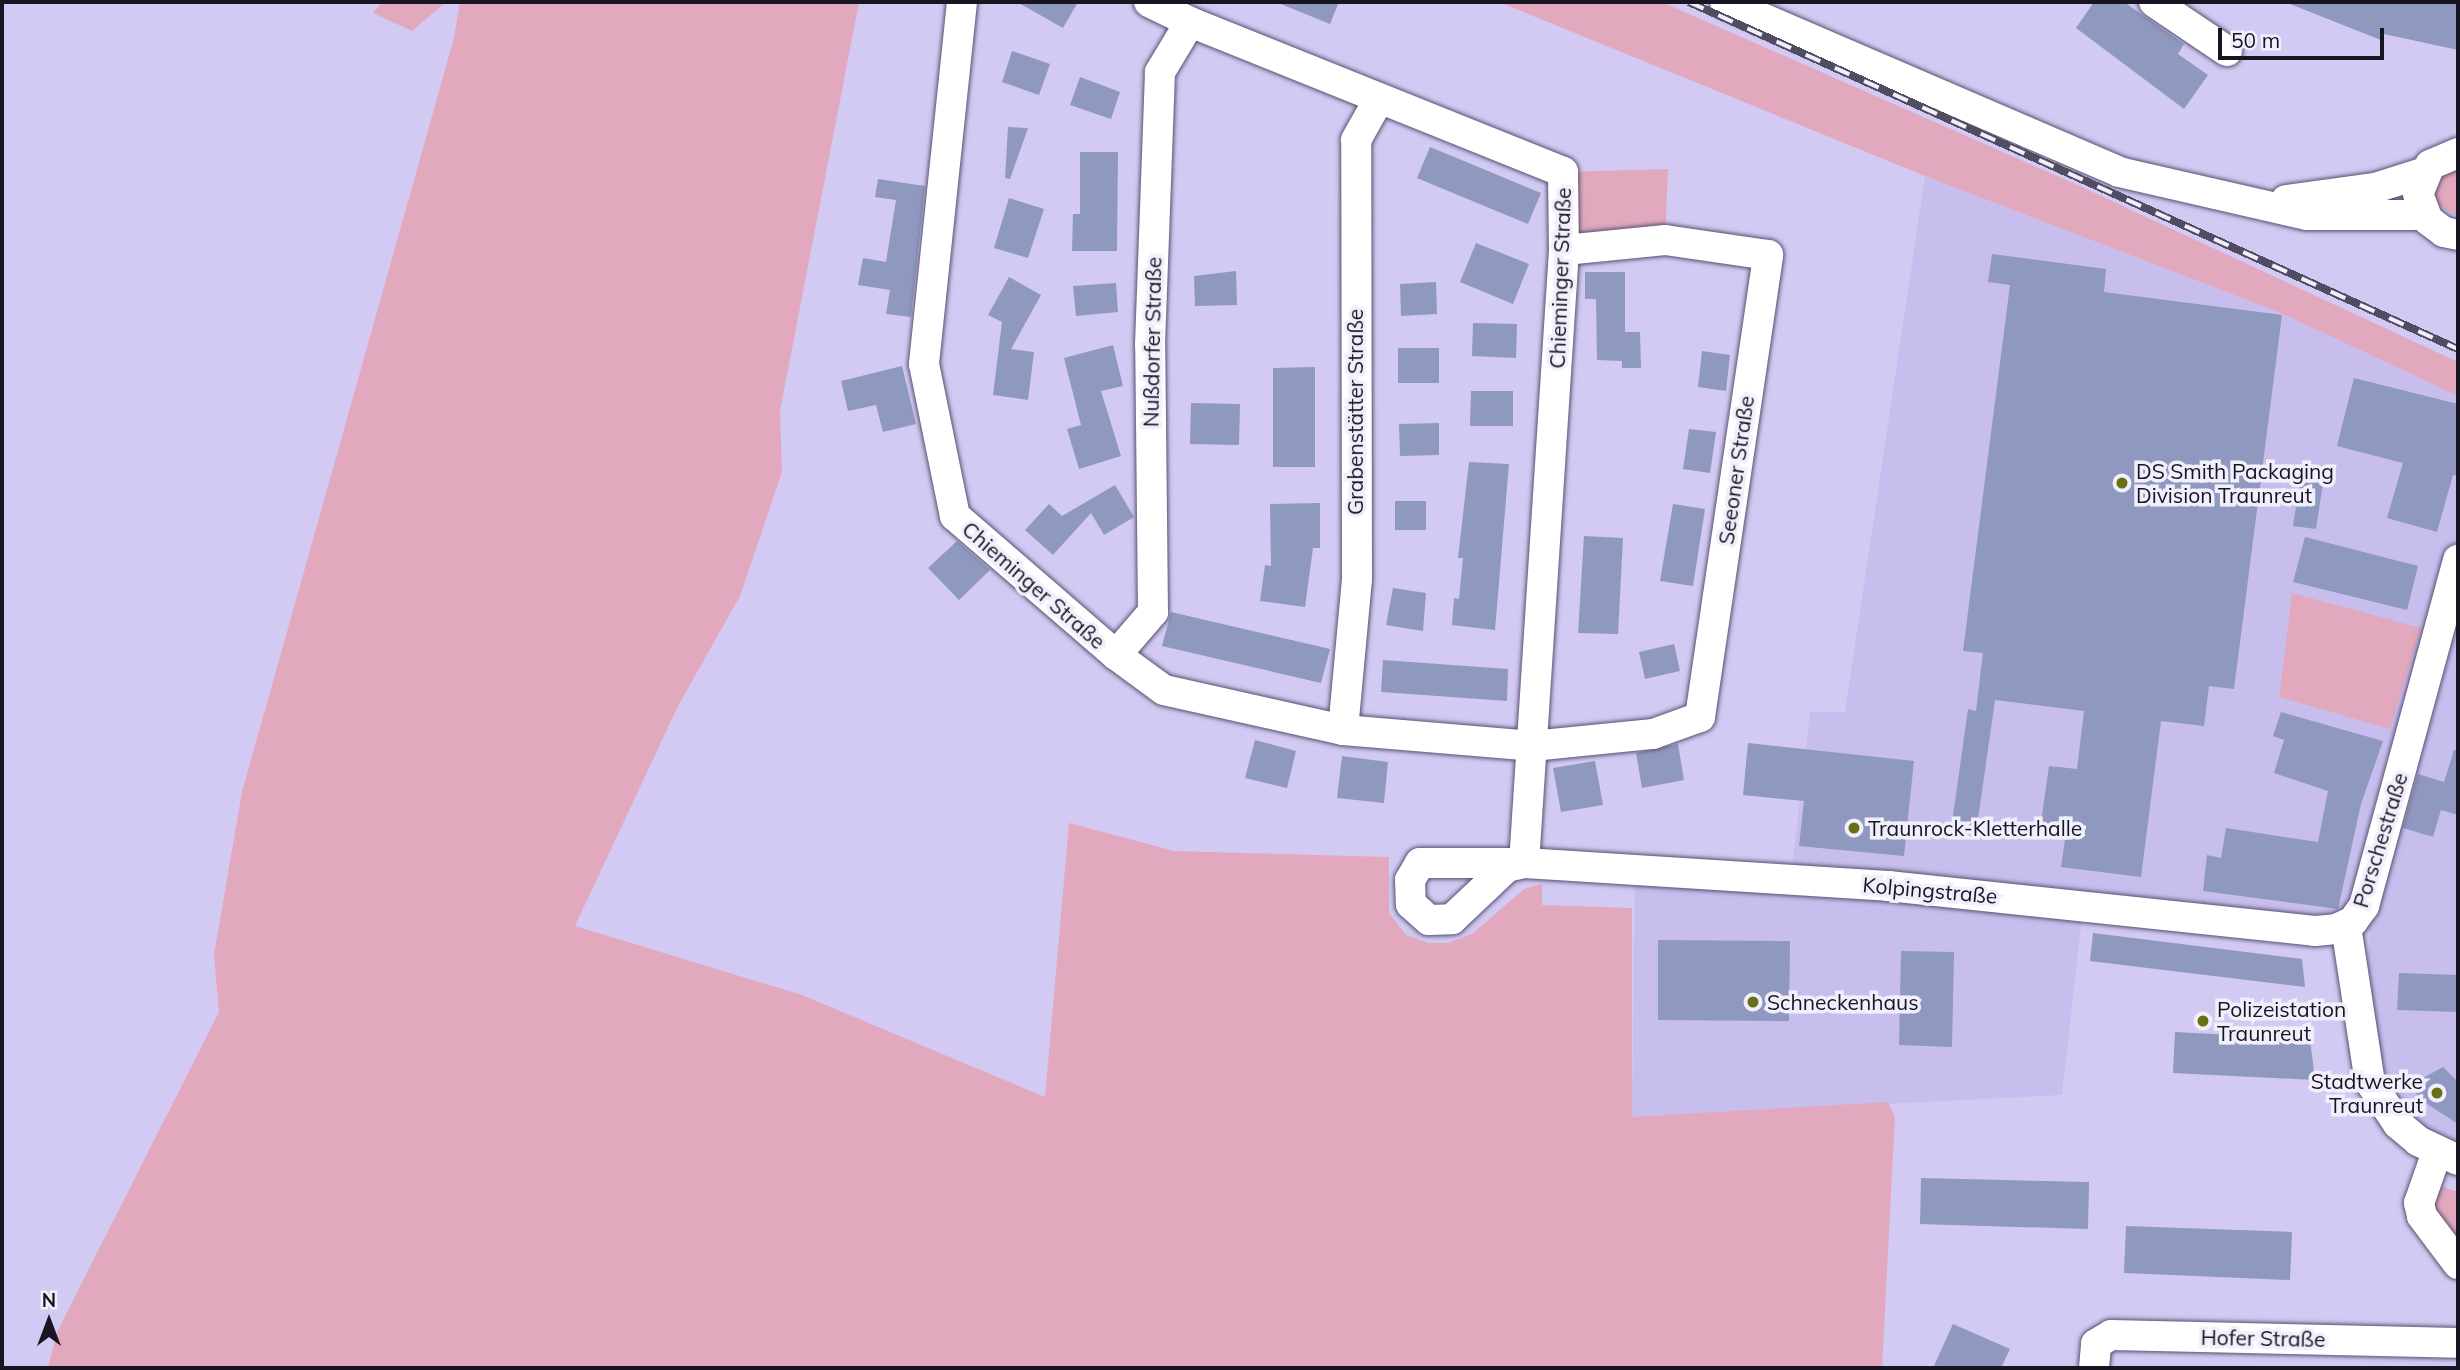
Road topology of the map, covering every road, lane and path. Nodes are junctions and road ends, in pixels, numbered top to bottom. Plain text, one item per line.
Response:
1 (962, 2) edge
2 (1149, 2) edge
3 (1725, 2) edge
4 (2154, 2) edge
5 (1190, 22) junction
6 (2227, 51) dead end
7 (1379, 99) junction
8 (2458, 153) edge
9 (2424, 172) junction
10 (2265, 204) junction
11 (2446, 234) edge
12 (1564, 250) junction
13 (2458, 560) edge
14 (1116, 655) junction
15 (1343, 730) junction
16 (1532, 746) junction
17 (1519, 863) joint
18 (2346, 926) junction
19 (2447, 1156) edge
20 (2458, 1264) edge
21 (2458, 1343) edge
22 (2094, 1368) edge

1 - 14 street, Chieminger Straße
2 - 5 street, Chieminger Straße
3 - 10 street
4 - 6 street
5 - 7 street, Chieminger Straße
5 - 14 street, Nußdorfer Straße
7 - 12 street, Chieminger Straße
7 - 15 street, Grabenstätter Straße
8 - 9 street
9 - 10 street
9 - 11 street
10 - 11 street
12 - 16 street, Chieminger Straße
12 - 16 street, Seeoner Straße
13 - 18 street, Porschestraße
14 - 15 street, Chieminger Straße
15 - 16 street, Chieminger Straße
16 - 17 street, Chieminger Straße
17 - 18 street, Kolpingstraße
18 - 19 street, Porschestraße
19 - 20 street
21 - 22 street, Hofer Straße

